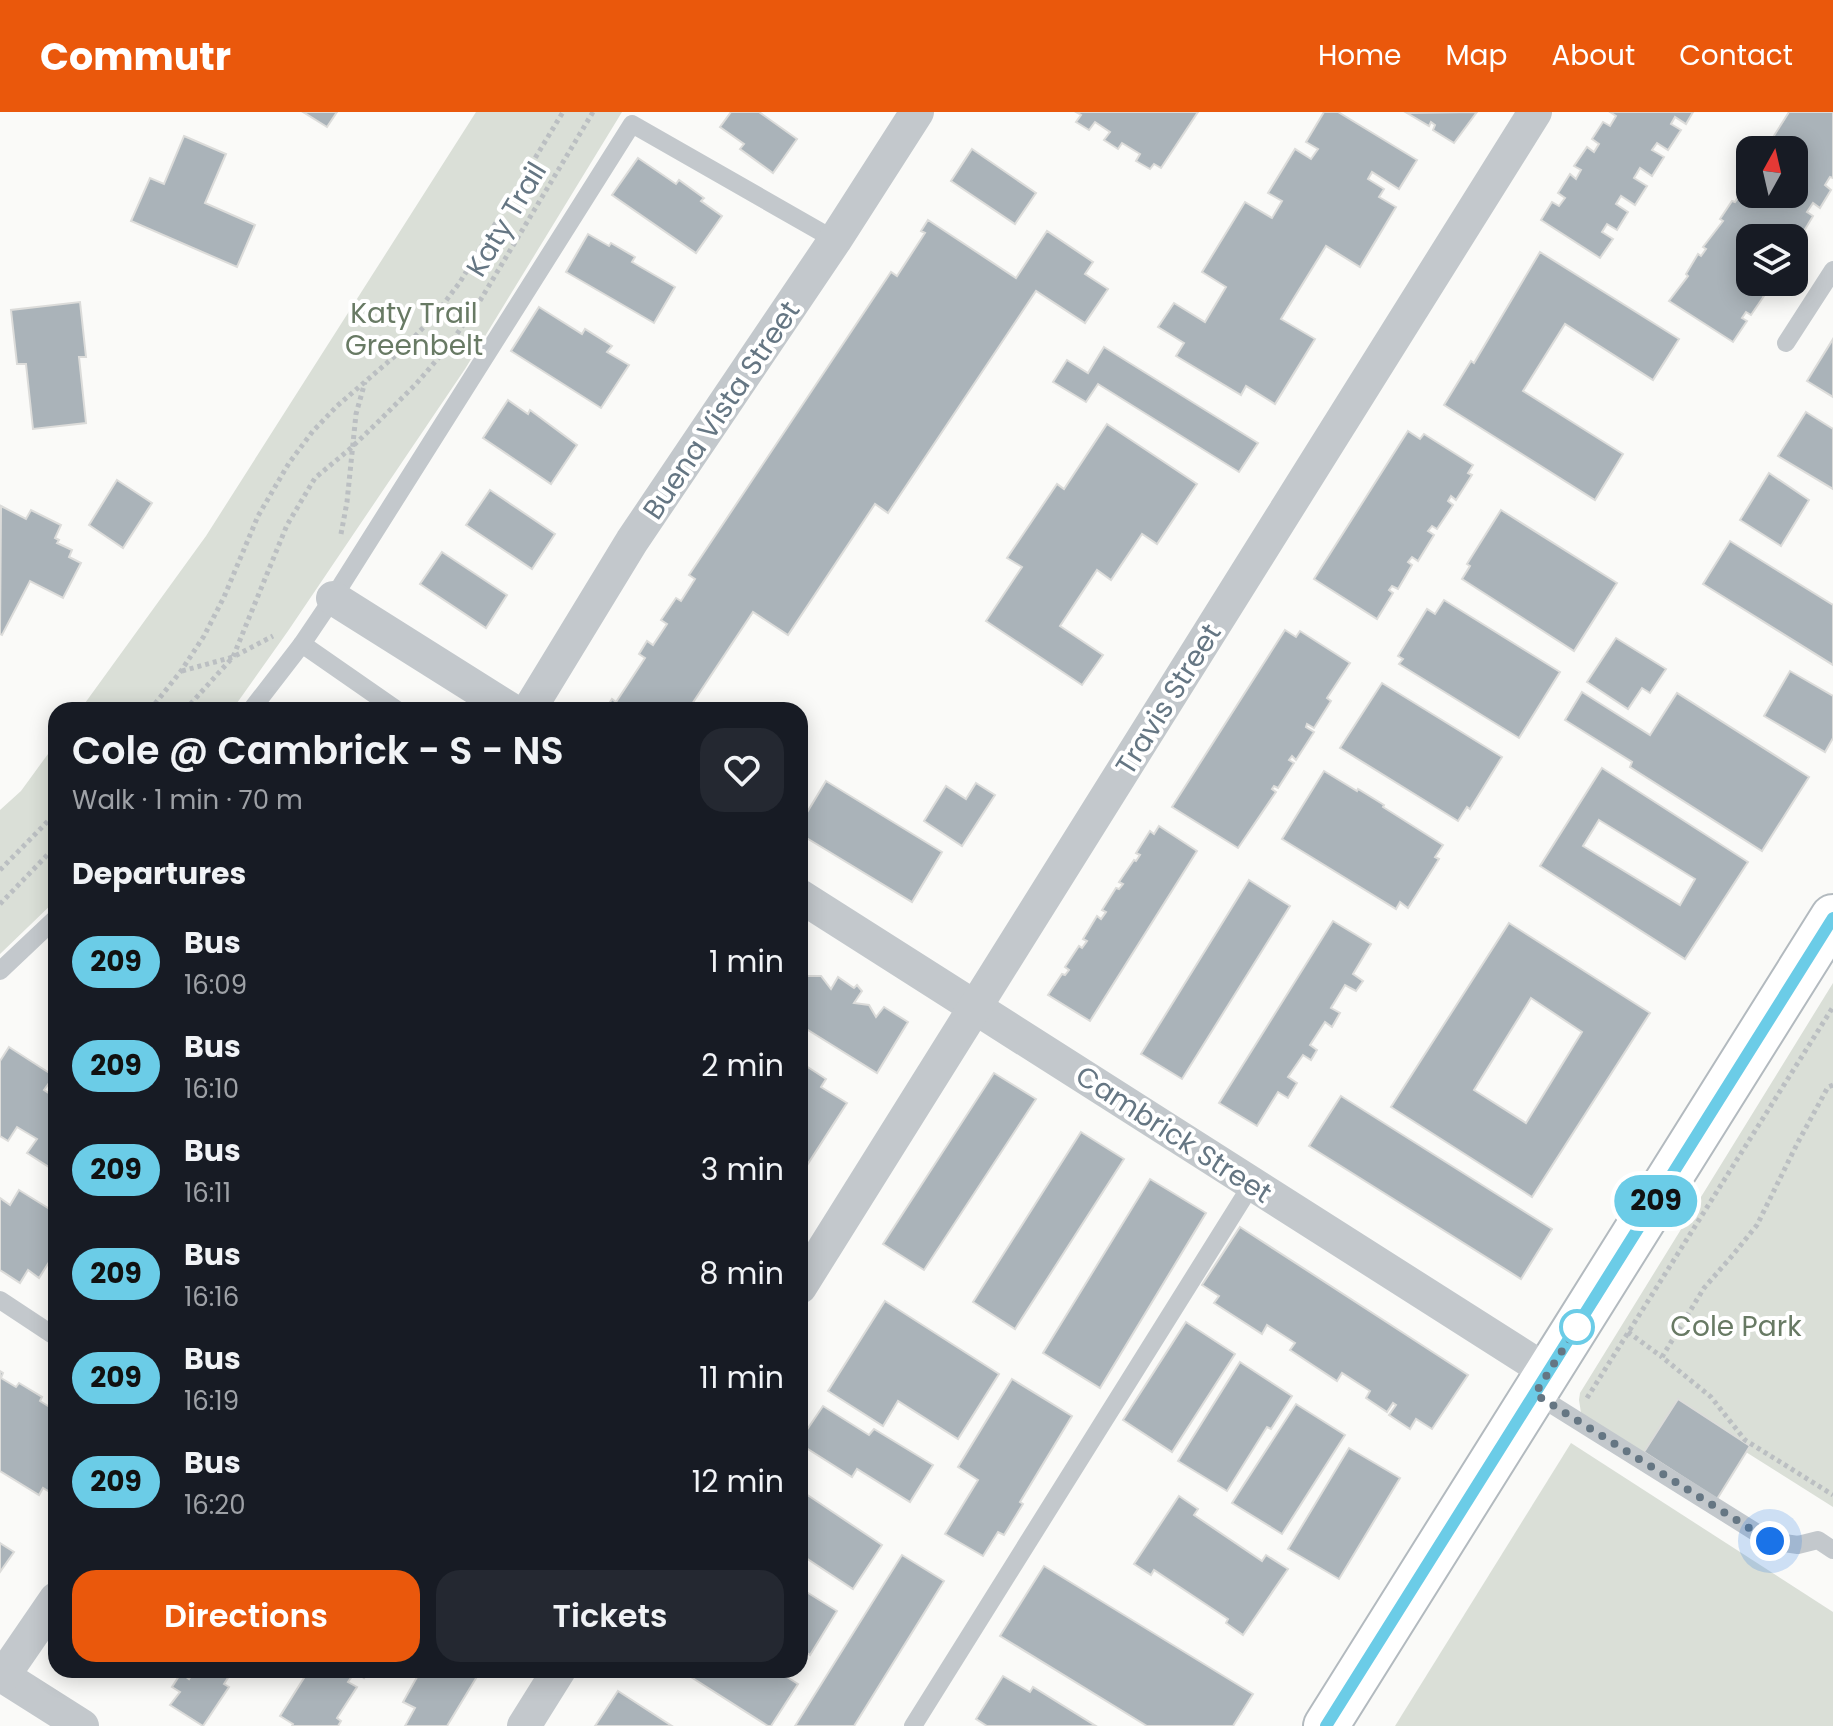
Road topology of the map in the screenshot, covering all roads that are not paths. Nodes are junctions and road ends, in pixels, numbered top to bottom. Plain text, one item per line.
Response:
1 (917, 112) edge
2 (1535, 112) edge
3 (835, 240) junction
4 (1833, 270) edge
5 (1786, 343) dead end
6 (333, 598) junction
7 (302, 644) junction
8 (257, 702) edge
9 (385, 702) edge
10 (498, 702) edge
11 (534, 702) edge
12 (808, 901) edge
13 (1833, 917) edge
14 (48, 926) edge
15 (0, 971) edge
16 (975, 1007) junction
17 (1252, 1184) junction
18 (808, 1274) edge
19 (0, 1300) edge
20 (48, 1332) edge
21 (1542, 1383) junction
22 (1833, 1550) edge
23 (48, 1610) edge
24 (1, 1675) edge
25 (554, 1678) edge
26 (82, 1726) edge
27 (524, 1726) edge
28 (913, 1726) edge
29 (1326, 1726) edge

1 - 3 street, Buena Vista Street
2 - 16 street, Travis Street
3 - 6 lane
3 - 11 street, Buena Vista Street
4 - 5 lane
6 - 7 lane
6 - 10 street
7 - 8 lane
7 - 9 lane
12 - 16 street, Cambrick Street
13 - 21 street
14 - 15 lane
16 - 17 street, Cambrick Street
16 - 18 street, Travis Street
17 - 21 street, Cambrick Street
17 - 28 lane
19 - 20 lane
21 - 22 lane, Cambrick Street
21 - 29 street
23 - 24 street
24 - 26 street
25 - 27 street

